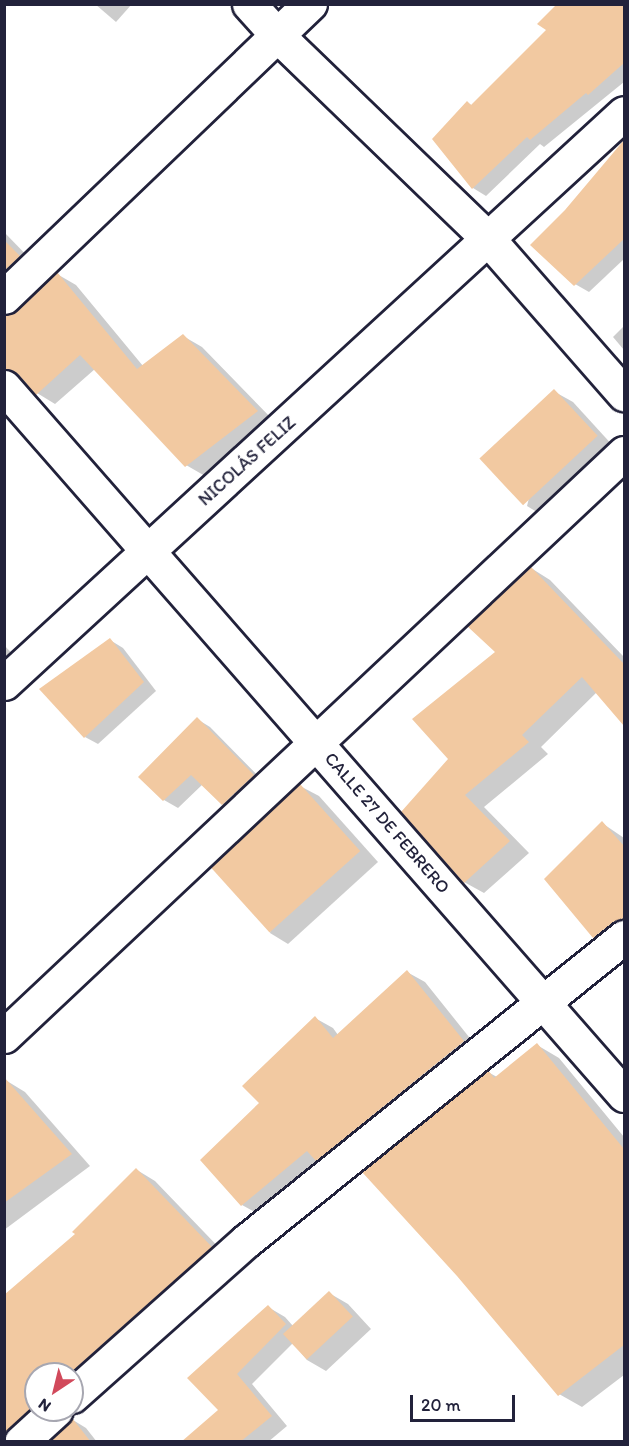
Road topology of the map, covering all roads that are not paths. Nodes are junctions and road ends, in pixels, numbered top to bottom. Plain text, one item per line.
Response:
1 (249, 4) edge
2 (309, 4) edge
3 (277, 35) junction
4 (624, 113) edge
5 (489, 240) junction
6 (4, 297) edge
7 (4, 387) edge
8 (624, 394) edge
9 (624, 453) edge
10 (149, 551) junction
11 (4, 683) edge
12 (317, 742) junction
13 (624, 937) edge
14 (544, 1003) junction
15 (4, 1036) edge
16 (624, 1095) edge
17 (84, 1385) edge
18 (43, 1422) edge
19 (21, 1442) edge

1 - 3 street
2 - 3 street
3 - 5 street
3 - 6 street
4 - 5 street, NICOLÁS FELIZ
5 - 8 street
5 - 10 street, NICOLÁS FELIZ
7 - 10 street, CALLE 27 DE FEBRERO
9 - 12 street
10 - 11 street, NICOLÁS FELIZ
10 - 12 street, CALLE 27 DE FEBRERO
12 - 14 street, CALLE 27 DE FEBRERO
12 - 15 street
13 - 14 street
14 - 16 street, CALLE 27 DE FEBRERO
14 - 17 street
18 - 19 street

